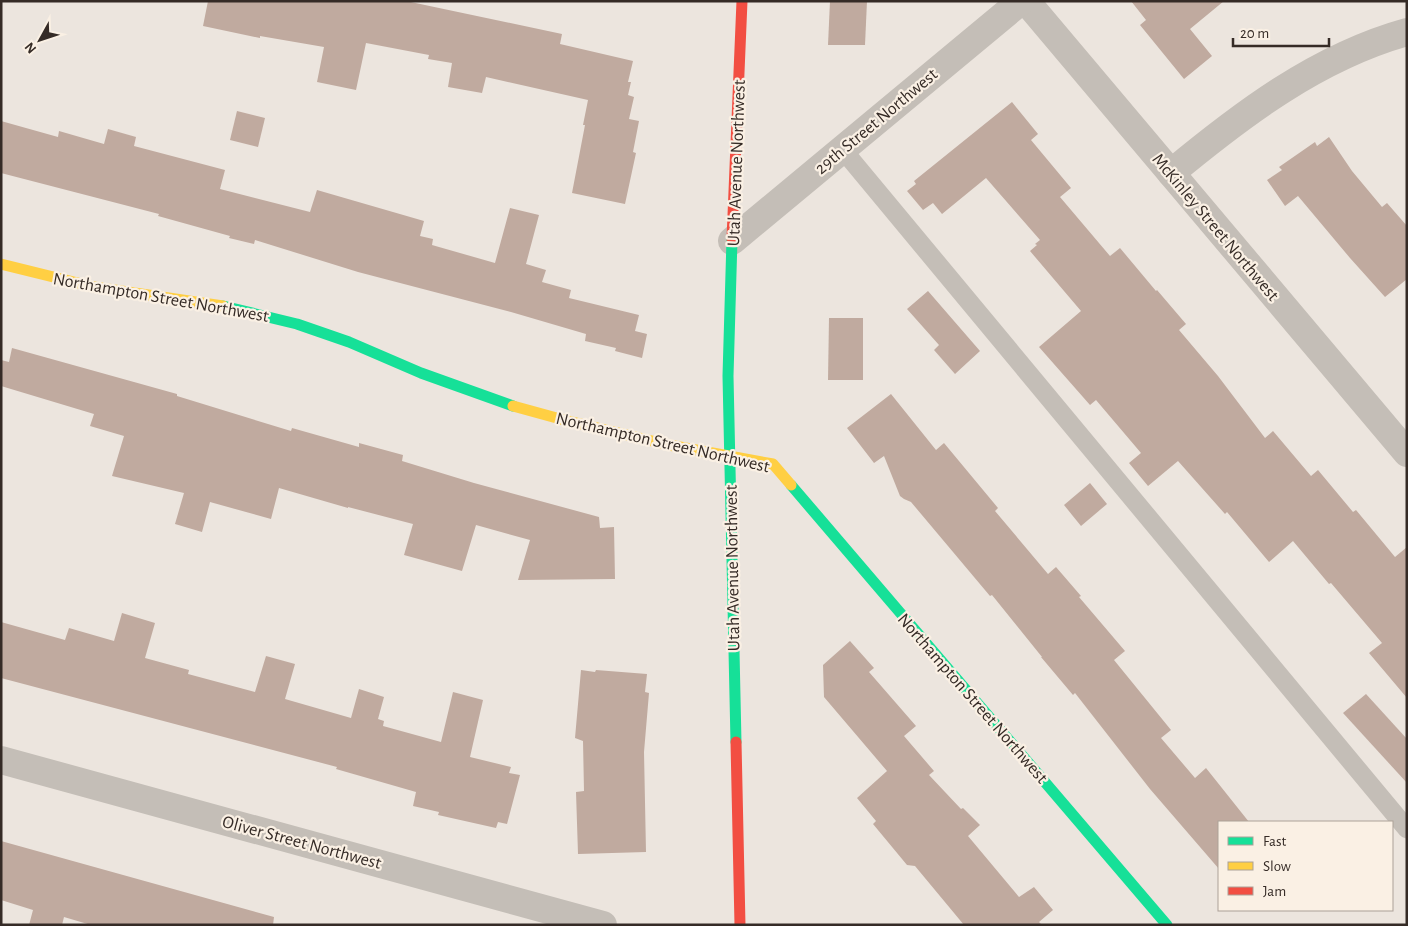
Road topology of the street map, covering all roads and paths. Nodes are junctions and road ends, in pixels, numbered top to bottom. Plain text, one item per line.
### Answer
1 (742, 1) edge
2 (1021, 1) edge
3 (1026, 1) edge
4 (1407, 32) edge
5 (842, 150) junction
6 (1170, 173) junction
7 (732, 241) junction
8 (1, 264) edge
9 (1407, 453) edge
10 (730, 456) junction
11 (1, 760) edge
12 (1407, 829) edge
13 (603, 925) edge
14 (740, 925) edge
15 (1167, 925) edge

1 - 7 street, Utah Avenue Northwest
2 - 5 street, 29th Street Northwest
3 - 6 street, McKinley Street Northwest
4 - 6 street
5 - 7 street, 29th Street Northwest
5 - 12 lane
6 - 9 street, McKinley Street Northwest
7 - 10 street, Utah Avenue Northwest
8 - 10 street, Northampton Street Northwest
10 - 14 street, Utah Avenue Northwest
10 - 15 street, Northampton Street Northwest
11 - 13 street, Oliver Street Northwest

